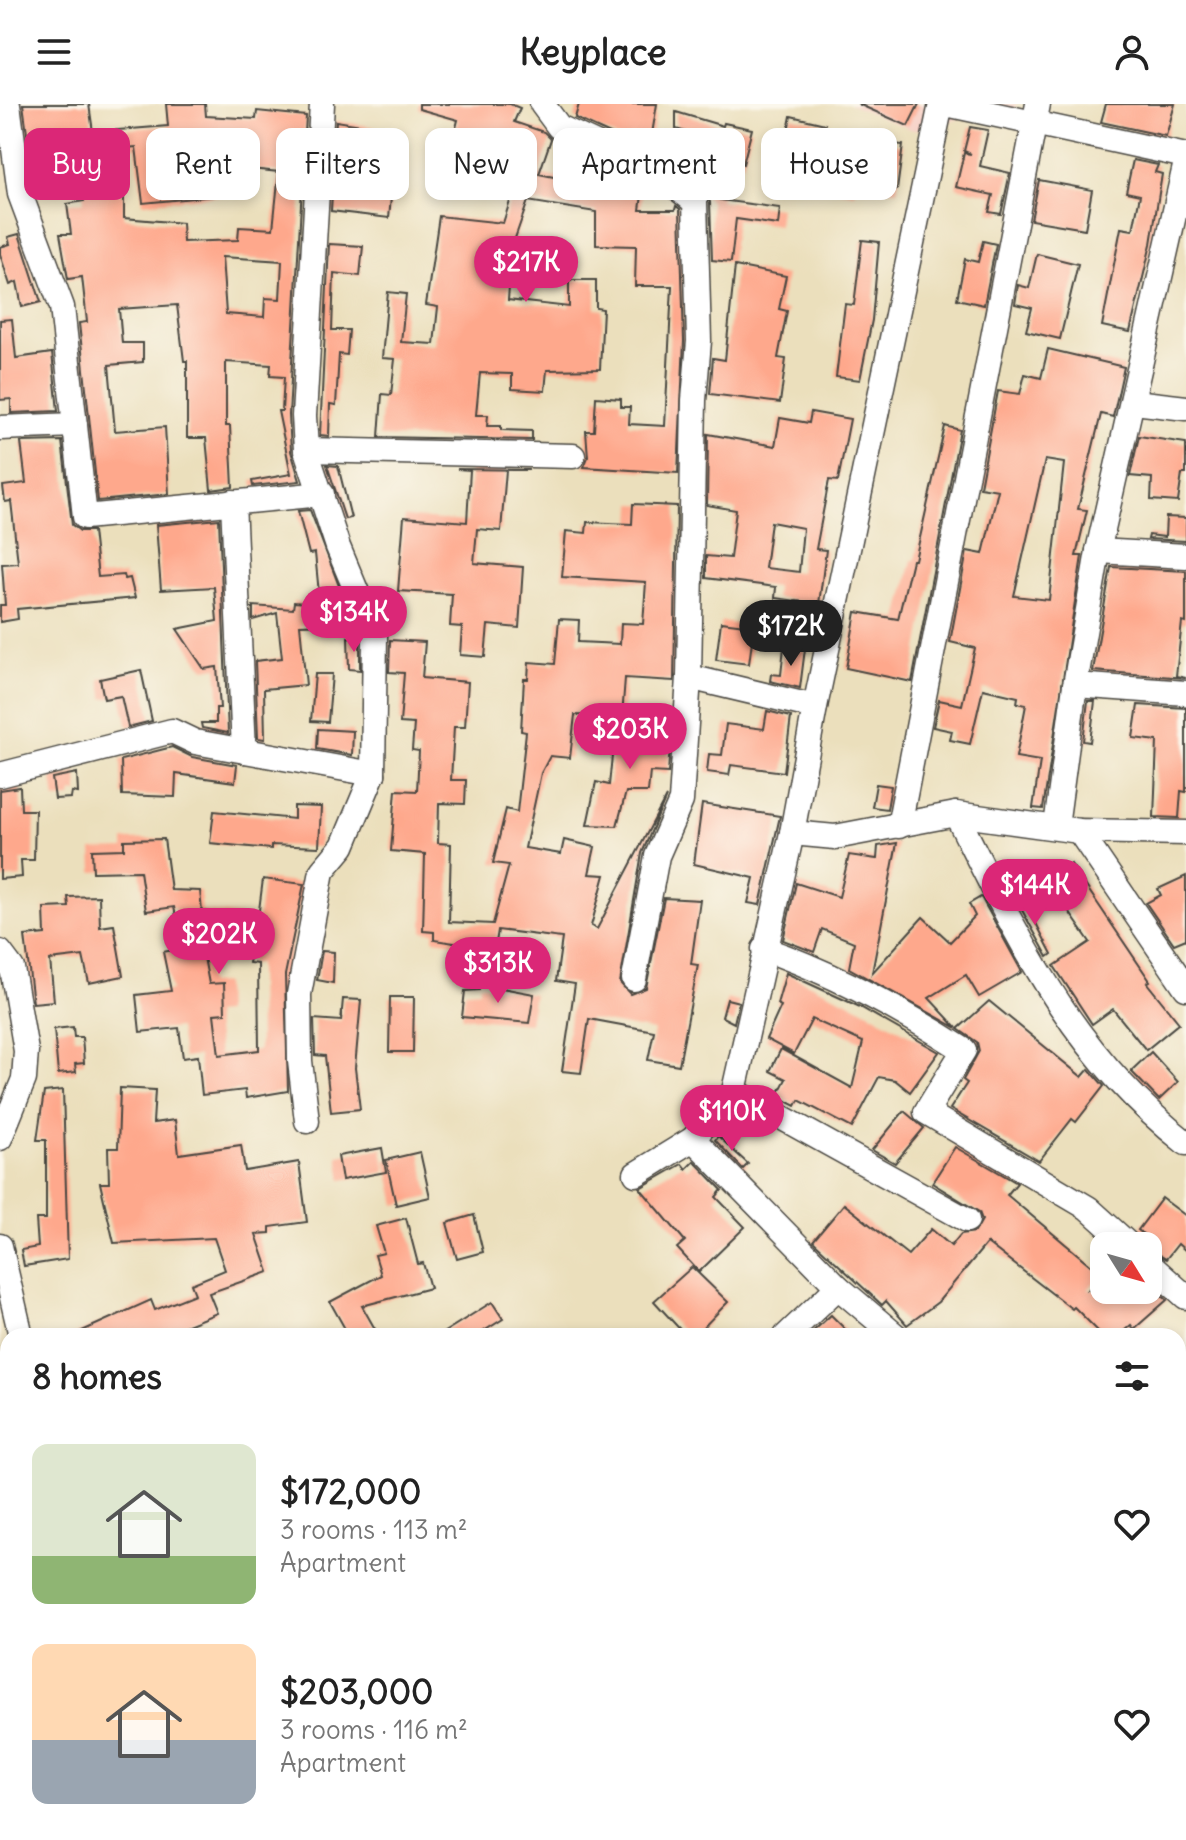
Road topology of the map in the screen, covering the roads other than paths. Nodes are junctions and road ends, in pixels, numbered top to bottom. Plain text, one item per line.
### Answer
1 (8, 104) edge
2 (322, 104) edge
3 (542, 104) edge
4 (943, 104) edge
5 (1036, 114) edge
6 (1186, 159) edge
7 (1134, 402) junction
8 (1186, 408) edge
9 (75, 425) junction
10 (0, 428) edge
11 (306, 450) junction
12 (573, 456) dead end
13 (322, 494) junction
14 (233, 502) junction
15 (1098, 551) junction
16 (1186, 556) edge
17 (689, 677) junction
18 (1075, 685) junction
19 (1186, 693) edge
20 (815, 707) junction
21 (244, 751) junction
22 (373, 774) junction
23 (0, 775) edge
24 (956, 814) junction
25 (899, 826) junction
26 (1067, 828) junction
27 (792, 833) junction
28 (1186, 833) edge
29 (764, 949) junction
30 (0, 952) edge
31 (634, 979) dead end
32 (1186, 988) edge
33 (734, 1091) junction
34 (307, 1121) dead end
35 (0, 1138) edge
36 (693, 1139) junction
37 (1186, 1143) edge
38 (636, 1174) dead end
39 (967, 1220) dead end
40 (1115, 1232) edge
41 (0, 1246) edge
42 (1162, 1276) edge
43 (838, 1287) junction
44 (1186, 1297) edge
45 (19, 1328) edge
46 (794, 1328) edge
47 (887, 1328) edge

1 - 9 street
2 - 11 street
3 - 17 street
4 - 5 street
4 - 20 street
5 - 6 street
5 - 25 street
6 - 7 street
7 - 8 street
7 - 15 street
9 - 10 street
9 - 14 street
11 - 12 street
11 - 13 street
13 - 14 street
13 - 22 street
14 - 21 street
15 - 16 street
15 - 18 street
17 - 20 street
17 - 31 street
18 - 19 street
18 - 26 street
20 - 27 street
21 - 22 street
21 - 23 street
22 - 34 street
24 - 25 street
24 - 26 street
24 - 37 street
25 - 27 street
26 - 28 street
26 - 32 street
27 - 29 street
29 - 33 street
29 - 40 street
30 - 35 street
33 - 36 street
33 - 39 street
36 - 38 street
36 - 43 street
41 - 45 street
42 - 44 street
43 - 46 street
43 - 47 street

